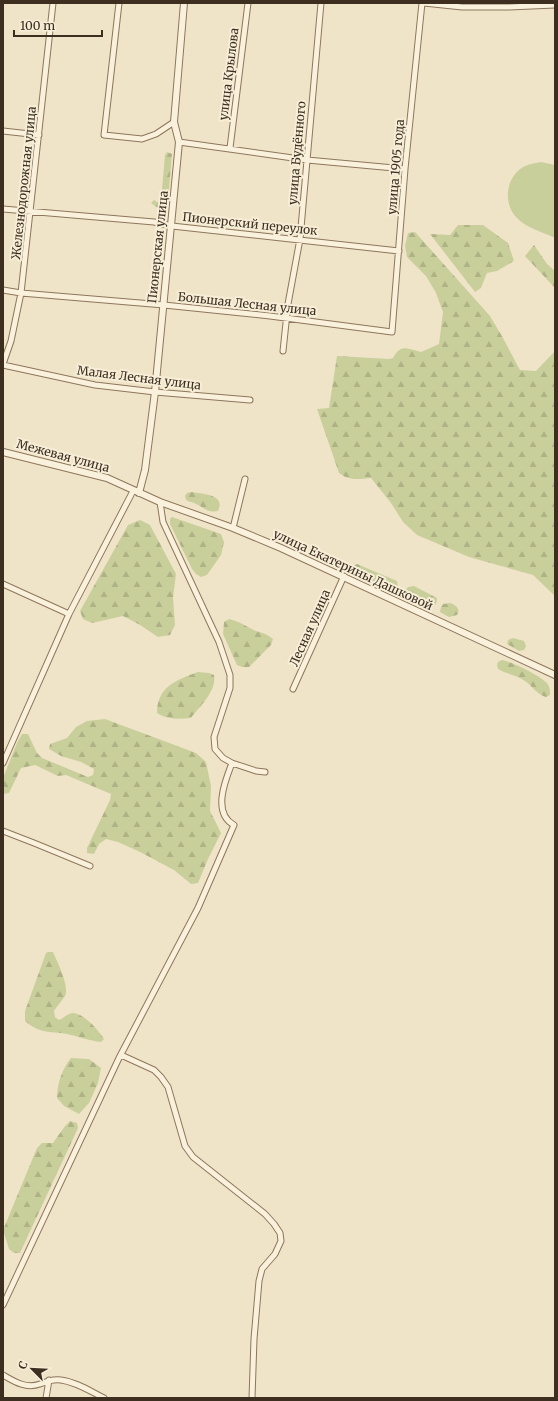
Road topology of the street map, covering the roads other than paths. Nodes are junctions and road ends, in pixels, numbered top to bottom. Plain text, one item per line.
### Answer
1 (53, 3) edge
2 (119, 3) edge
3 (184, 3) edge
4 (248, 3) edge
5 (321, 3) edge
6 (423, 3) edge
7 (429, 3) edge
8 (555, 5) edge
9 (174, 122) junction
10 (3, 131) edge
11 (39, 135) junction
12 (180, 142) junction
13 (230, 148) junction
14 (307, 160) junction
15 (406, 169) junction
16 (3, 209) edge
17 (31, 212) junction
18 (172, 226) junction
19 (300, 239) junction
20 (400, 251) junction
21 (3, 290) edge
22 (21, 293) junction
23 (164, 305) junction
24 (287, 318) junction
25 (392, 332) joint
26 (283, 352) dead end
27 (3, 364) edge
28 (154, 392) junction
29 (250, 400) dead end
30 (3, 452) edge
31 (245, 479) dead end
32 (136, 492) junction
33 (160, 502) junction
34 (233, 528) junction
35 (344, 576) junction
36 (3, 584) edge
37 (69, 614) junction
38 (555, 675) edge
39 (293, 689) dead end
40 (3, 762) edge
41 (232, 762) junction
42 (265, 772) dead end
43 (3, 832) edge
44 (90, 866) dead end
45 (120, 1055) junction
46 (3, 1305) edge
47 (3, 1375) edge
48 (49, 1380) junction
49 (46, 1398) edge
50 (104, 1398) edge
51 (252, 1398) edge

1 - 11 street, Железнодорожная улица
2 - 9 street
3 - 9 street, Пионерская улица
4 - 13 street, улица Крылова
5 - 14 street, улица Будённого
6 - 7 street
6 - 15 street, улица 1905 года
7 - 8 street
9 - 12 street, Пионерская улица
10 - 11 street
11 - 17 street, Железнодорожная улица
12 - 13 street
12 - 18 street, Пионерская улица
13 - 14 street
14 - 15 street
14 - 19 street, улица Будённого
15 - 20 street, улица 1905 года
16 - 17 street, Пионерский переулок
17 - 18 street, Пионерский переулок
17 - 22 street, Железнодорожная улица
18 - 19 street, Пионерский переулок
18 - 23 street, Пионерская улица
19 - 20 street, Пионерский переулок
19 - 24 street, улица Будённого
20 - 25 street, улица 1905 года
21 - 22 street, Большая Лесная улица
22 - 23 street, Большая Лесная улица
22 - 27 street, Железнодорожная улица
23 - 24 street, Большая Лесная улица
23 - 28 street, Пионерская улица
24 - 25 street, Большая Лесная улица
24 - 26 street, улица Будённого
27 - 28 street, Малая Лесная улица
28 - 29 street, Малая Лесная улица
28 - 32 street, Пионерская улица
30 - 32 street, Межевая улица
31 - 34 street
32 - 33 street, улица Екатерины Дашковой
32 - 37 street
33 - 34 street, улица Екатерины Дашковой
33 - 41 street
34 - 35 street, улица Екатерины Дашковой
35 - 38 street, улица Екатерины Дашковой
35 - 39 street, Лесная улица
36 - 37 street
37 - 40 street
41 - 42 street
41 - 45 street
43 - 44 street
45 - 46 street
45 - 51 street
47 - 48 street
48 - 49 street
48 - 50 street

